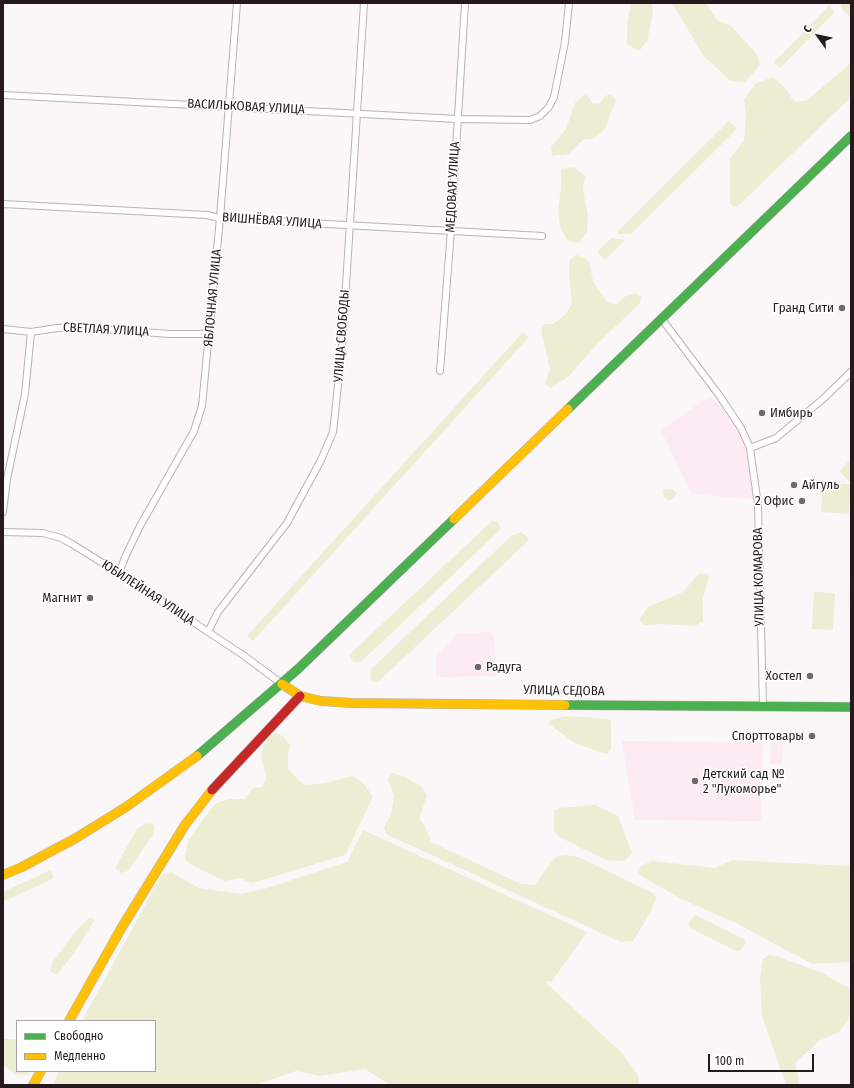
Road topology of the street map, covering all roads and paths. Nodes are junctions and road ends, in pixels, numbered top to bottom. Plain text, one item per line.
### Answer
1 (237, 3) edge
2 (364, 3) edge
3 (465, 3) edge
4 (569, 3) edge
5 (3, 95) edge
6 (229, 106) junction
7 (356, 114) junction
8 (457, 119) junction
9 (851, 136) edge
10 (3, 204) edge
11 (220, 218) junction
12 (349, 225) junction
13 (451, 230) junction
14 (542, 236) dead end
15 (661, 318) junction
16 (3, 329) edge
17 (31, 332) junction
18 (210, 334) junction
19 (440, 371) dead end
20 (851, 372) edge
21 (750, 448) junction
22 (5, 477) edge
23 (3, 512) edge
24 (3, 532) edge
25 (119, 573) junction
26 (208, 632) junction
27 (282, 684) junction
28 (300, 696) junction
29 (763, 706) junction
30 (851, 707) edge
31 (3, 875) edge
32 (70, 1020) edge
33 (40, 1072) edge
34 (33, 1085) edge

1 - 6 street, ЯБЛОЧНАЯ УЛИЦА
2 - 7 street, УЛИЦА СВОБОДЫ
3 - 8 street, МЕДОВАЯ УЛИЦА
4 - 8 street, ВАСИЛЬКОВАЯ УЛИЦА
5 - 6 street, ВАСИЛЬКОВАЯ УЛИЦА
6 - 7 street, ВАСИЛЬКОВАЯ УЛИЦА
6 - 11 street, ЯБЛОЧНАЯ УЛИЦА
7 - 8 street, ВАСИЛЬКОВАЯ УЛИЦА
7 - 12 street, УЛИЦА СВОБОДЫ
8 - 13 street, МЕДОВАЯ УЛИЦА
9 - 15 main road
10 - 11 street, ВИШНЁВАЯ УЛИЦА
11 - 12 street, ВИШНЁВАЯ УЛИЦА
11 - 18 street, ЯБЛОЧНАЯ УЛИЦА
12 - 13 street, ВИШНЁВАЯ УЛИЦА
12 - 26 street, УЛИЦА СВОБОДЫ
13 - 14 street, ВИШНЁВАЯ УЛИЦА
13 - 19 street, МЕДОВАЯ УЛИЦА
15 - 21 street, УЛИЦА КОМАРОВА
15 - 27 main road
16 - 17 street, СВЕТЛАЯ УЛИЦА
17 - 18 street, СВЕТЛАЯ УЛИЦА
17 - 22 street
18 - 25 street, ЯБЛОЧНАЯ УЛИЦА
20 - 21 street
21 - 29 street, УЛИЦА КОМАРОВА
22 - 23 street
24 - 25 street, ЮБИЛЕЙНАЯ УЛИЦА
25 - 26 street, ЮБИЛЕЙНАЯ УЛИЦА
26 - 27 street, ЮБИЛЕЙНАЯ УЛИЦА
27 - 28 main road, УЛИЦА СЕДОВА
27 - 31 main road
28 - 29 main road, УЛИЦА СЕДОВА
28 - 32 main road
29 - 30 main road, УЛИЦА СЕДОВА
33 - 34 main road

